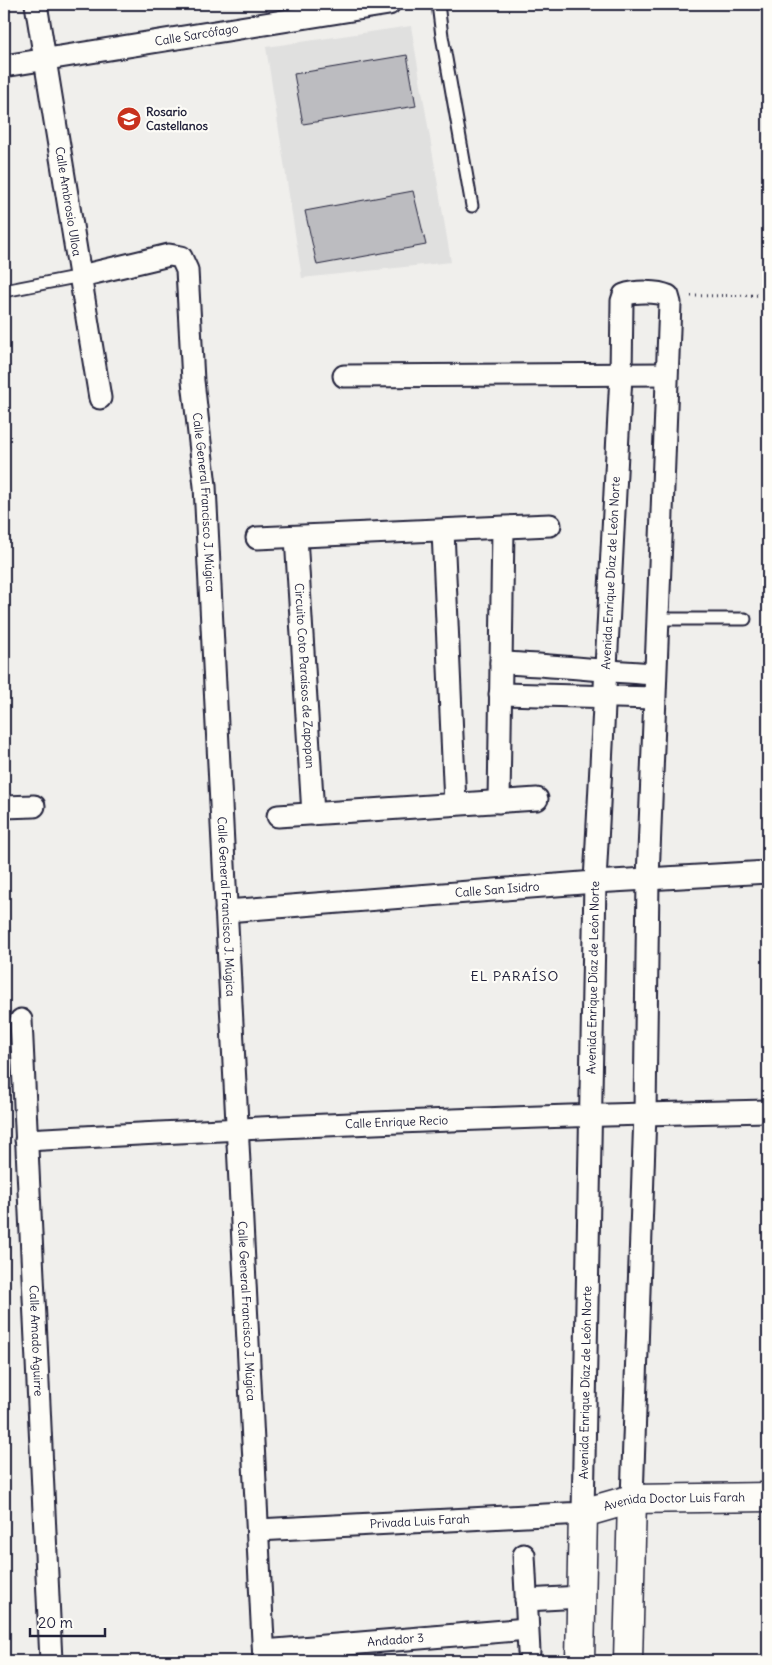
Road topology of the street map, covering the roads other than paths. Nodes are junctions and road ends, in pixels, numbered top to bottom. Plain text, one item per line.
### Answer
1 (36, 4) edge
2 (389, 4) edge
3 (438, 4) edge
4 (295, 11) edge
5 (45, 59) junction
6 (4, 66) edge
7 (472, 206) dead end
8 (81, 276) junction
9 (4, 291) edge
10 (666, 374) junction
11 (621, 375) junction
12 (344, 376) dead end
13 (100, 398) dead end
14 (550, 526) dead end
15 (503, 528) junction
16 (443, 531) junction
17 (296, 537) junction
18 (257, 538) dead end
19 (657, 619) junction
20 (745, 619) dead end
21 (501, 663) junction
22 (605, 671) junction
23 (656, 674) junction
24 (500, 694) junction
25 (605, 697) junction
26 (654, 698) junction
27 (537, 799) dead end
28 (499, 802) junction
29 (455, 804) junction
30 (34, 806) dead end
31 (4, 807) edge
32 (313, 814) junction
33 (278, 816) dead end
34 (768, 872) edge
35 (648, 879) junction
36 (594, 882) junction
37 (226, 911) junction
38 (21, 1020) dead end
39 (768, 1111) edge
40 (645, 1113) junction
41 (589, 1115) junction
42 (237, 1128) junction
43 (26, 1140) junction
44 (768, 1497) edge
45 (632, 1499) junction
46 (583, 1513) junction
47 (258, 1530) junction
48 (524, 1555) dead end
49 (581, 1598) junction
50 (526, 1600) junction
51 (528, 1629) junction
52 (529, 1652) dead end
53 (264, 1656) edge
54 (51, 1661) edge
55 (580, 1661) edge
56 (628, 1661) edge

1 - 5 street, Calle Ambrosio Ulloa
2 - 4 street, Calle Sarcófago
3 - 7 lane
4 - 5 street, Calle Sarcófago
5 - 6 street, Calle Sarcófago
5 - 8 street, Calle Ambrosio Ulloa
8 - 9 lane
8 - 13 street, Calle Ambrosio Ulloa
8 - 37 street, Calle General Francisco J. Múgica
10 - 11 street
10 - 11 street, Avenida Enrique Díaz de León Norte
10 - 19 street
11 - 12 street
11 - 22 street, Avenida Enrique Díaz de León Norte
14 - 15 street
15 - 16 street
15 - 21 street
16 - 17 street
16 - 29 street
17 - 18 street
17 - 32 street, Circuito Coto Paraísos de Zapopan
19 - 20 lane
19 - 23 street
21 - 22 street
21 - 24 street
22 - 23 street
22 - 25 street, Avenida Enrique Díaz de León Norte
23 - 26 street
24 - 25 street
24 - 28 street
25 - 26 street
25 - 36 street, Avenida Enrique Díaz de León Norte
26 - 35 street
27 - 28 street
28 - 29 street
29 - 32 street
30 - 31 street
32 - 33 street
34 - 35 street, Calle San Isidro
35 - 36 street, Calle San Isidro
35 - 40 street
36 - 37 street, Calle San Isidro
36 - 41 street, Avenida Enrique Díaz de León Norte
37 - 42 street, Calle General Francisco J. Múgica
38 - 43 street, Calle Amado Aguirre
39 - 40 street, Calle Enrique Recio
40 - 41 street, Calle Enrique Recio
40 - 45 street
41 - 42 street, Calle Enrique Recio
41 - 46 street, Avenida Enrique Díaz de León Norte
42 - 43 street, Calle Enrique Recio
42 - 47 street, Calle General Francisco J. Múgica
43 - 54 street, Calle Amado Aguirre
44 - 45 street, Avenida Doctor Luis Farah
45 - 46 street, Avenida Doctor Luis Farah
45 - 56 street
46 - 47 street, Privada Luis Farah
46 - 49 street, Avenida Enrique Díaz de León Norte
47 - 53 street, Calle General Francisco J. Múgica
48 - 50 street
49 - 50 street
49 - 55 street, Avenida Enrique Díaz de León Norte
50 - 51 street
51 - 52 street
51 - 53 street, Andador 3

